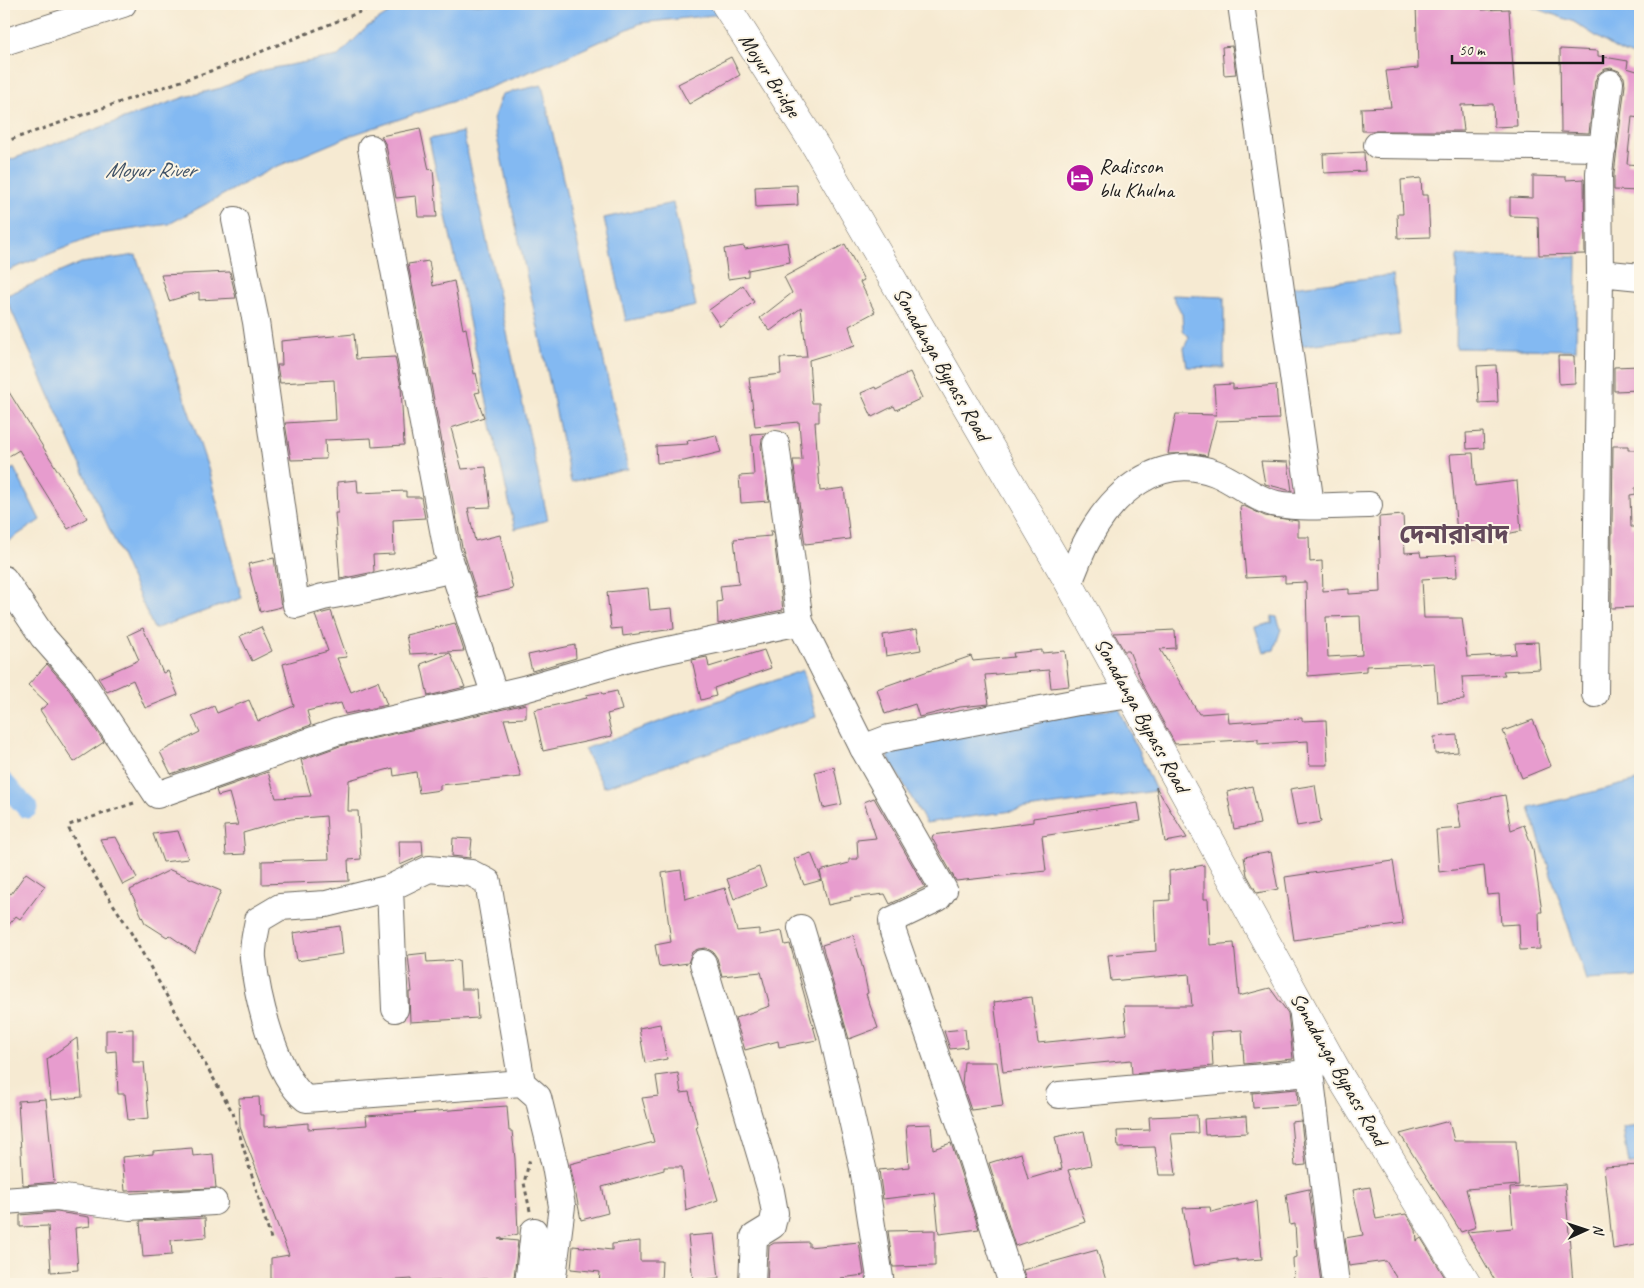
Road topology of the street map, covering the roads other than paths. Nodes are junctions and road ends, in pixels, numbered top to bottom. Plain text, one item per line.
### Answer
1 (123, 4) edge
2 (724, 4) edge
3 (1242, 4) edge
4 (4, 42) edge
5 (1610, 83) dead end
6 (1376, 145) dead end
7 (816, 147) joint
8 (371, 148) dead end
9 (1602, 148) junction
10 (235, 220) dead end
11 (1600, 273) junction
12 (1640, 277) edge
13 (776, 444) dead end
14 (1311, 505) junction
15 (1369, 505) dead end
16 (453, 569) junction
17 (4, 580) edge
18 (1069, 583) junction
19 (800, 622) junction
20 (1595, 694) dead end
21 (496, 696) junction
22 (1131, 696) junction
23 (864, 748) junction
24 (390, 888) junction
25 (801, 928) dead end
26 (704, 963) dead end
27 (1302, 1005) junction
28 (395, 1009) dead end
29 (1309, 1073) junction
30 (522, 1083) junction
31 (1059, 1095) dead end
32 (4, 1201) edge
33 (214, 1202) dead end
34 (534, 1231) road end
35 (528, 1284) edge
36 (552, 1284) edge
37 (752, 1284) edge
38 (881, 1284) edge
39 (1012, 1284) edge
40 (1336, 1284) edge
41 (1467, 1284) edge

1 - 4 street
2 - 7 main road, Moyur Bridge
3 - 14 street
5 - 9 street
6 - 9 street
7 - 18 main road, Sonadanga Bypass Road
8 - 16 street
9 - 11 street
10 - 16 street
11 - 12 street
11 - 20 street
13 - 19 street
14 - 15 street
14 - 18 street
16 - 21 street
17 - 21 street
18 - 22 main road, Sonadanga Bypass Road
19 - 21 street
19 - 23 street
22 - 23 street
22 - 27 main road, Sonadanga Bypass Road
23 - 39 street
24 - 28 street
24 - 30 street
24 - 30 street
25 - 38 street
26 - 37 street
27 - 29 street
27 - 41 main road, Sonadanga Bypass Road
29 - 31 street
29 - 40 street
30 - 36 street
32 - 33 street
34 - 35 street

